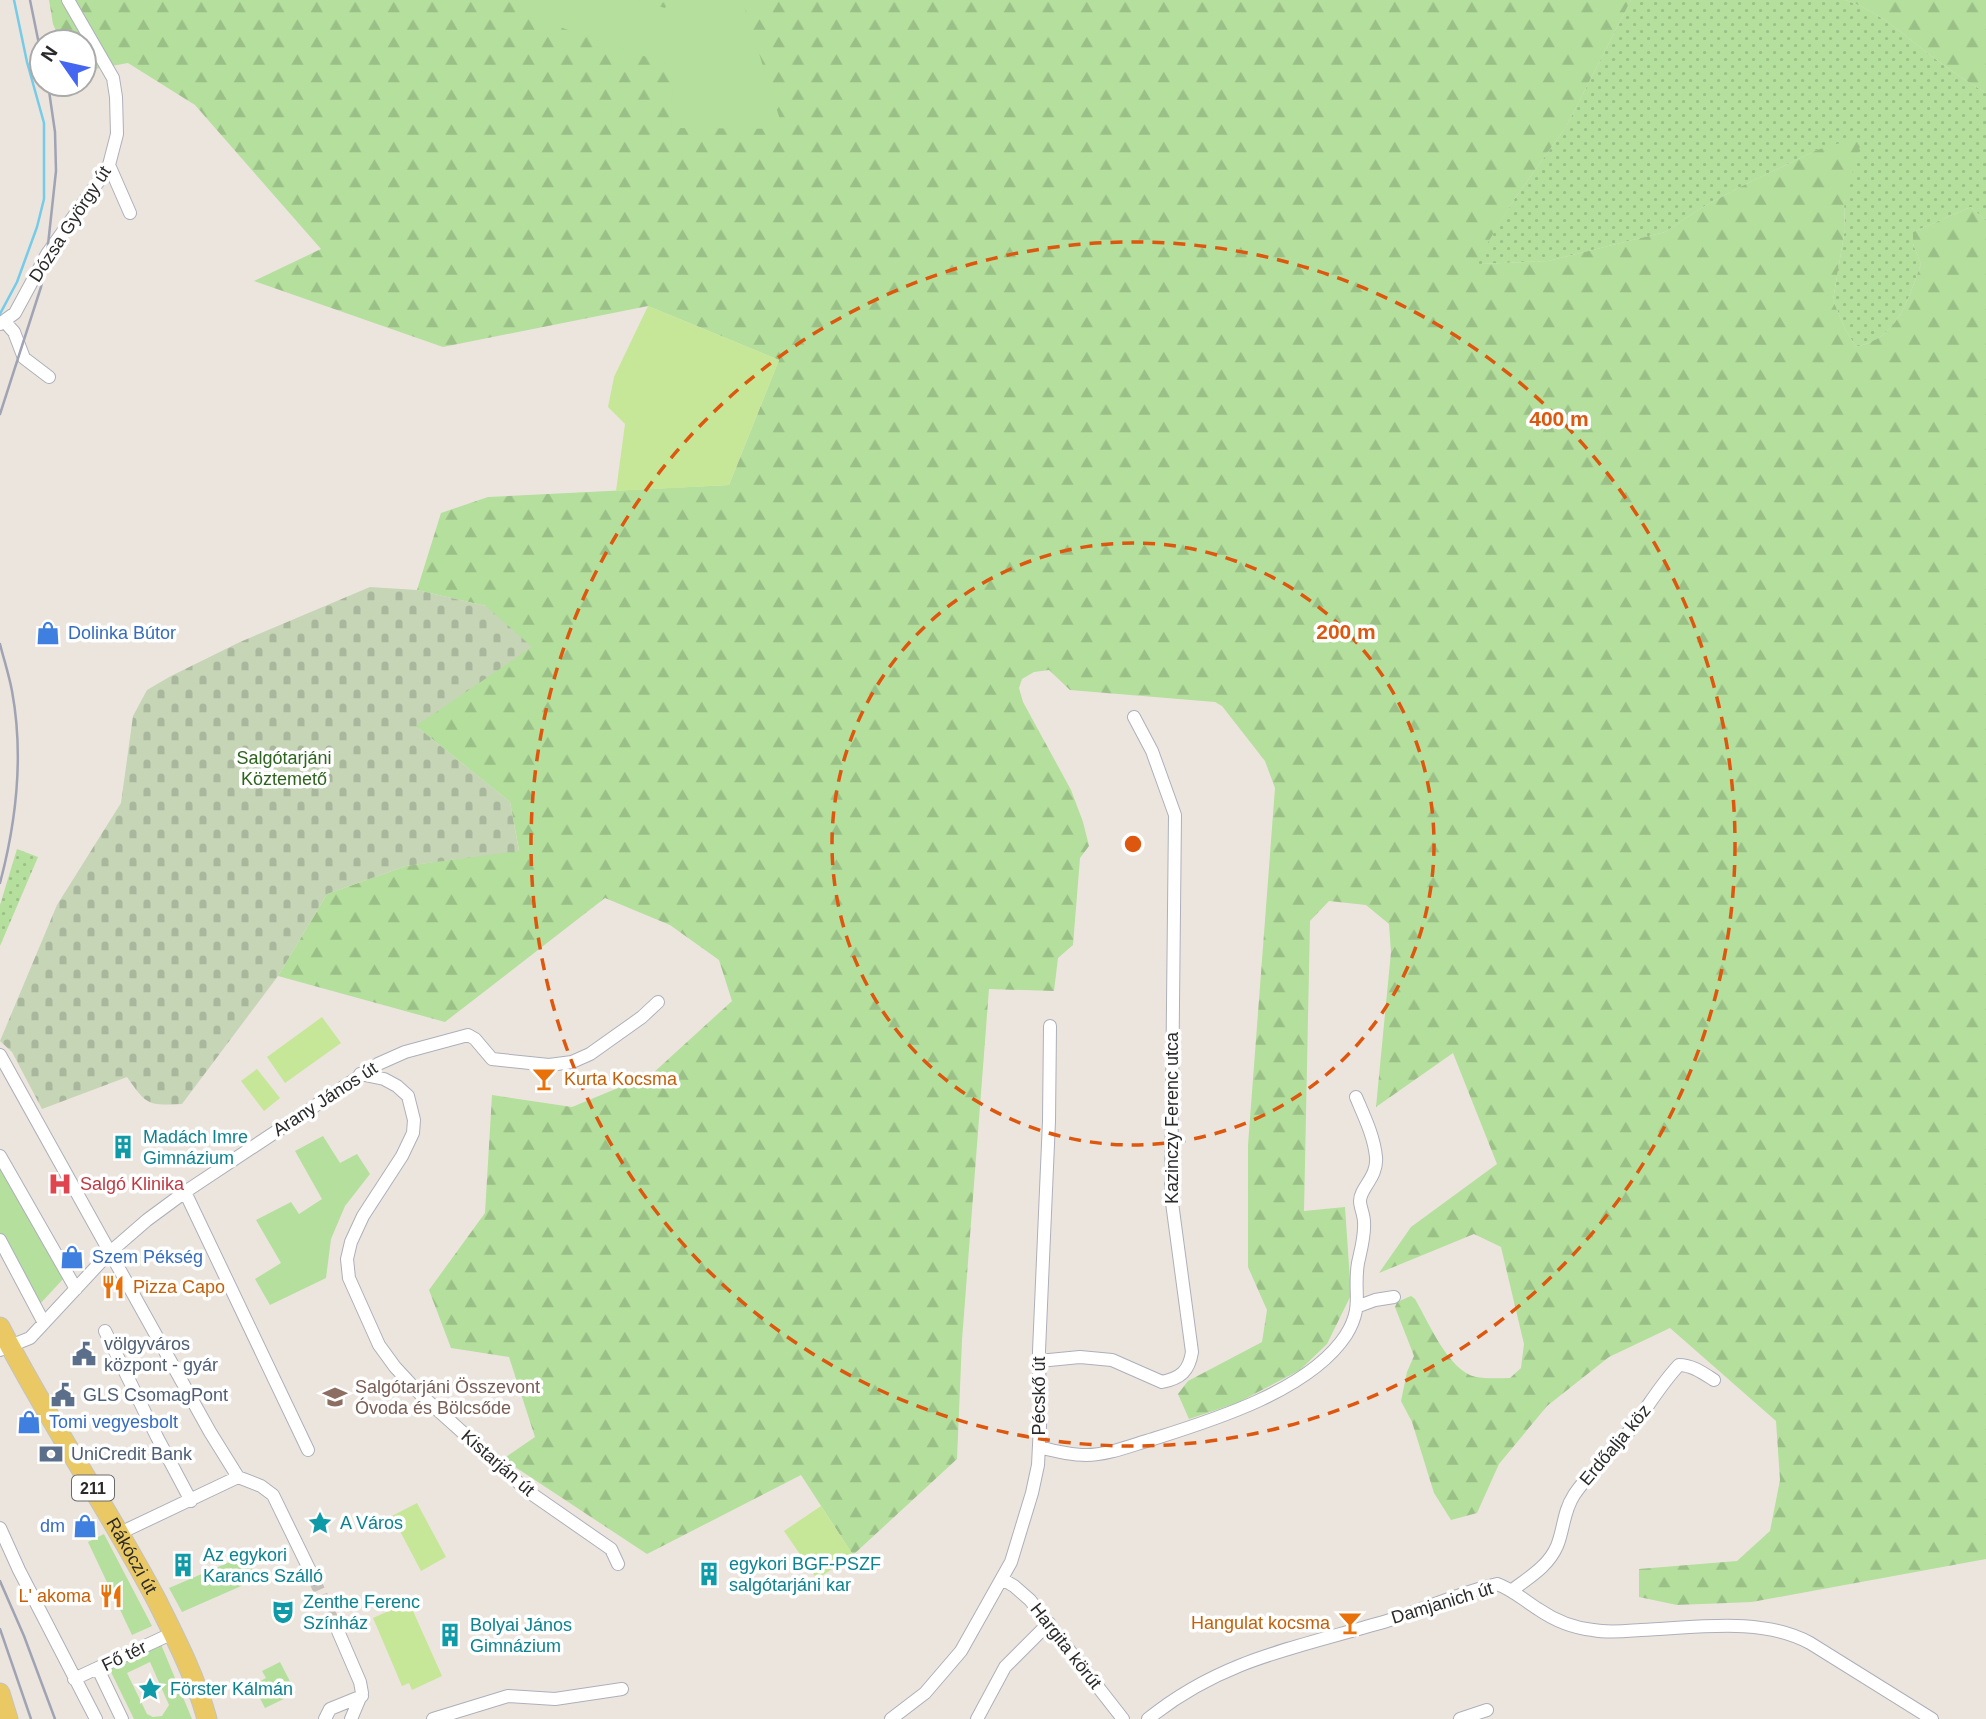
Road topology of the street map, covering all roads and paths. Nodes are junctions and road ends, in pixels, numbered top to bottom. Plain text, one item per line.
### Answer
1 (68, 0) edge
2 (109, 165) junction
3 (130, 213) dead end
4 (3, 323) edge
5 (49, 377) dead end
6 (1134, 717) dead end
7 (658, 1002) dead end
8 (1050, 1027) dead end
9 (0, 1055) edge
10 (391, 1058) junction
11 (360, 1074) junction
12 (397, 1086) junction
13 (1356, 1097) dead end
14 (0, 1156) edge
15 (185, 1192) junction
16 (0, 1240) edge
17 (110, 1253) junction
18 (76, 1289) junction
19 (1394, 1297) dead end
20 (1359, 1306) junction
21 (44, 1323) junction
22 (105, 1331) dead end
23 (2, 1336) edge
24 (1039, 1360) junction
25 (1714, 1380) dead end
26 (1039, 1447) junction
27 (308, 1450) dead end
28 (238, 1477) junction
29 (191, 1500) junction
30 (0, 1528) edge
31 (120, 1532) junction
32 (618, 1564) dead end
33 (314, 1579) tunnel mouth
34 (1002, 1580) junction
35 (1511, 1591) junction
36 (1049, 1623) junction
37 (338, 1632) tunnel mouth
38 (173, 1633) junction
39 (98, 1669) junction
40 (75, 1679) junction
41 (622, 1689) dead end
42 (0, 1693) edge
43 (362, 1696) junction
44 (1487, 1710) dead end
45 (8, 1719) edge
46 (96, 1719) edge
47 (122, 1719) edge
48 (207, 1719) edge
49 (325, 1719) edge
50 (351, 1719) edge
51 (433, 1719) edge
52 (891, 1719) edge
53 (977, 1719) edge
54 (1123, 1719) edge
55 (1148, 1719) edge
56 (1460, 1719) edge
57 (1932, 1719) edge

1 - 2 street, Dózsa György út
2 - 3 street
2 - 4 street, Dózsa György út
4 - 5 street
6 - 24 street, Kazinczy Ferenc utca
7 - 10 street, Arany János út
8 - 24 street, Pécskő út
9 - 17 street
10 - 11 street, Arany János út
10 - 12 street, Kistarján út
11 - 12 street
11 - 15 street, Arany János út
12 - 32 street, Kistarján út
13 - 20 street
14 - 18 street
15 - 17 street, Arany János út
15 - 27 street
16 - 21 street
17 - 18 street, Arany János út
17 - 28 street
18 - 21 street, Arany János út
19 - 20 street
20 - 26 street
21 - 23 street, Arany János út
22 - 29 street
23 - 31 main road, Rákóczi út / 211
24 - 26 street, Pécskő út
25 - 35 street, Erdőalja köz
26 - 34 street, Pécskő út
28 - 29 street
28 - 33 street
29 - 31 street
30 - 40 street
31 - 38 main road, Rákóczi út / 211
34 - 36 street, Hargita körút
34 - 52 street, Pécskő út
35 - 55 street, Damjanich út
35 - 57 street, Damjanich út
36 - 53 street
36 - 54 street, Hargita körút
37 - 43 street
38 - 39 street, Fő tér
38 - 48 main road, Rákóczi út / 211
39 - 40 street, Fő tér
39 - 47 street
40 - 46 street
41 - 51 street
42 - 45 main road
43 - 49 street
43 - 50 street
44 - 56 street

